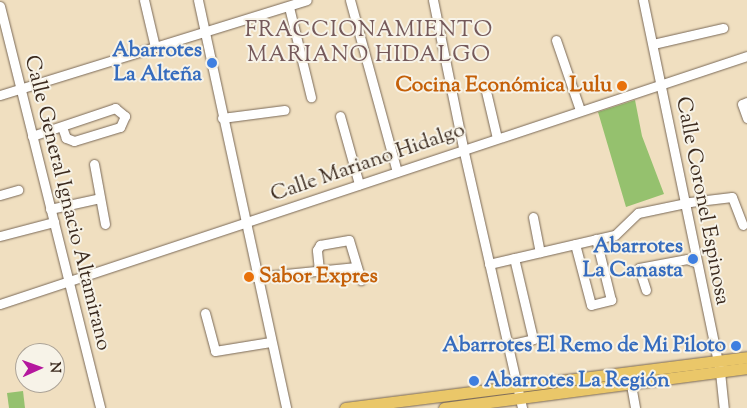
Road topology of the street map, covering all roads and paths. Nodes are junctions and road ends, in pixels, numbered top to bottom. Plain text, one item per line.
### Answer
1 (144, 0) edge
2 (198, 0) edge
3 (307, 0) edge
4 (350, 0) edge
5 (433, 0) edge
6 (643, 0) edge
7 (0, 6) edge
8 (289, 7) junction
9 (723, 28) dead end
10 (205, 30) junction
11 (556, 40) dead end
12 (653, 44) junction
13 (156, 46) junction
14 (747, 56) edge
15 (662, 82) junction
16 (485, 87) dead end
17 (19, 89) junction
18 (0, 95) edge
19 (311, 97) dead end
20 (747, 102) edge
21 (284, 110) dead end
22 (580, 110) junction
23 (340, 116) dead end
24 (222, 118) junction
25 (747, 118) edge
26 (62, 127) junction
27 (32, 136) junction
28 (497, 138) junction
29 (462, 148) junction
30 (94, 164) dead end
31 (397, 172) junction
32 (359, 184) junction
33 (18, 190) dead end
34 (0, 195) edge
35 (100, 198) junction
36 (684, 204) junction
37 (50, 209) junction
38 (532, 218) dead end
39 (54, 222) junction
40 (244, 223) junction
41 (105, 224) dead end
42 (743, 225) dead end
43 (0, 236) edge
44 (596, 239) junction
45 (575, 244) junction
46 (540, 252) junction
47 (514, 258) junction
48 (695, 262) junction
49 (489, 264) junction
50 (357, 267) junction
51 (319, 270) junction
52 (256, 277) junction
53 (68, 280) junction
54 (361, 280) dead end
55 (646, 290) dead end
56 (0, 304) edge
57 (205, 313) dead end
58 (270, 342) junction
59 (508, 345) junction
60 (747, 357) edge
61 (718, 367) junction
62 (747, 368) edge
63 (628, 371) junction
64 (630, 384) junction
65 (517, 386) junction
66 (521, 403) edge
67 (100, 408) edge
68 (286, 408) edge
69 (345, 408) edge
70 (444, 408) edge
71 (636, 408) edge
72 (724, 408) edge

1 - 13 street
2 - 10 street
3 - 8 street
4 - 31 street
5 - 29 street
6 - 12 street, Calle Coronel Espinosa
7 - 17 street, Calle General Ignacio Altamirano
8 - 10 street
8 - 19 street
9 - 12 street
10 - 13 street
10 - 24 street
11 - 22 street
12 - 15 street, Calle Coronel Espinosa
13 - 17 street
14 - 15 street, Calle Mariano Hidalgo
15 - 22 street, Calle Mariano Hidalgo
15 - 36 street, Calle Coronel Espinosa
16 - 28 street
17 - 18 street
17 - 27 street, Calle General Ignacio Altamirano
20 - 25 street
21 - 24 street
22 - 28 street, Calle Mariano Hidalgo
23 - 32 street
24 - 40 street
26 - 26 street
26 - 27 street
27 - 37 street, Calle General Ignacio Altamirano
28 - 29 street, Calle Mariano Hidalgo
29 - 31 street, Calle Mariano Hidalgo
29 - 49 street
30 - 35 street
31 - 32 street, Calle Mariano Hidalgo
32 - 40 street, Calle Mariano Hidalgo
33 - 34 street
35 - 37 street
35 - 41 street
36 - 42 street
36 - 44 street
36 - 48 street, Calle Coronel Espinosa
37 - 39 street, Calle General Ignacio Altamirano
38 - 46 street
39 - 43 street
39 - 53 street, Calle General Ignacio Altamirano
40 - 52 street
40 - 53 street, Calle Mariano Hidalgo
44 - 45 street
44 - 45 street
45 - 46 street
46 - 47 street
47 - 49 street
47 - 59 street
48 - 55 street
48 - 61 street, Calle Coronel Espinosa
49 - 59 street
50 - 51 street
50 - 51 street
50 - 54 street
51 - 52 street
52 - 58 street
53 - 56 street, Calle Mariano Hidalgo
53 - 67 street, Calle General Ignacio Altamirano
57 - 58 street
58 - 68 street
59 - 65 street
60 - 61 main road
61 - 62 main road
61 - 63 main road
61 - 64 main road
61 - 72 street, Calle Coronel Espinosa
63 - 64 street
63 - 65 main road
64 - 66 main road
64 - 71 street
65 - 66 street
65 - 69 main road
66 - 70 main road

